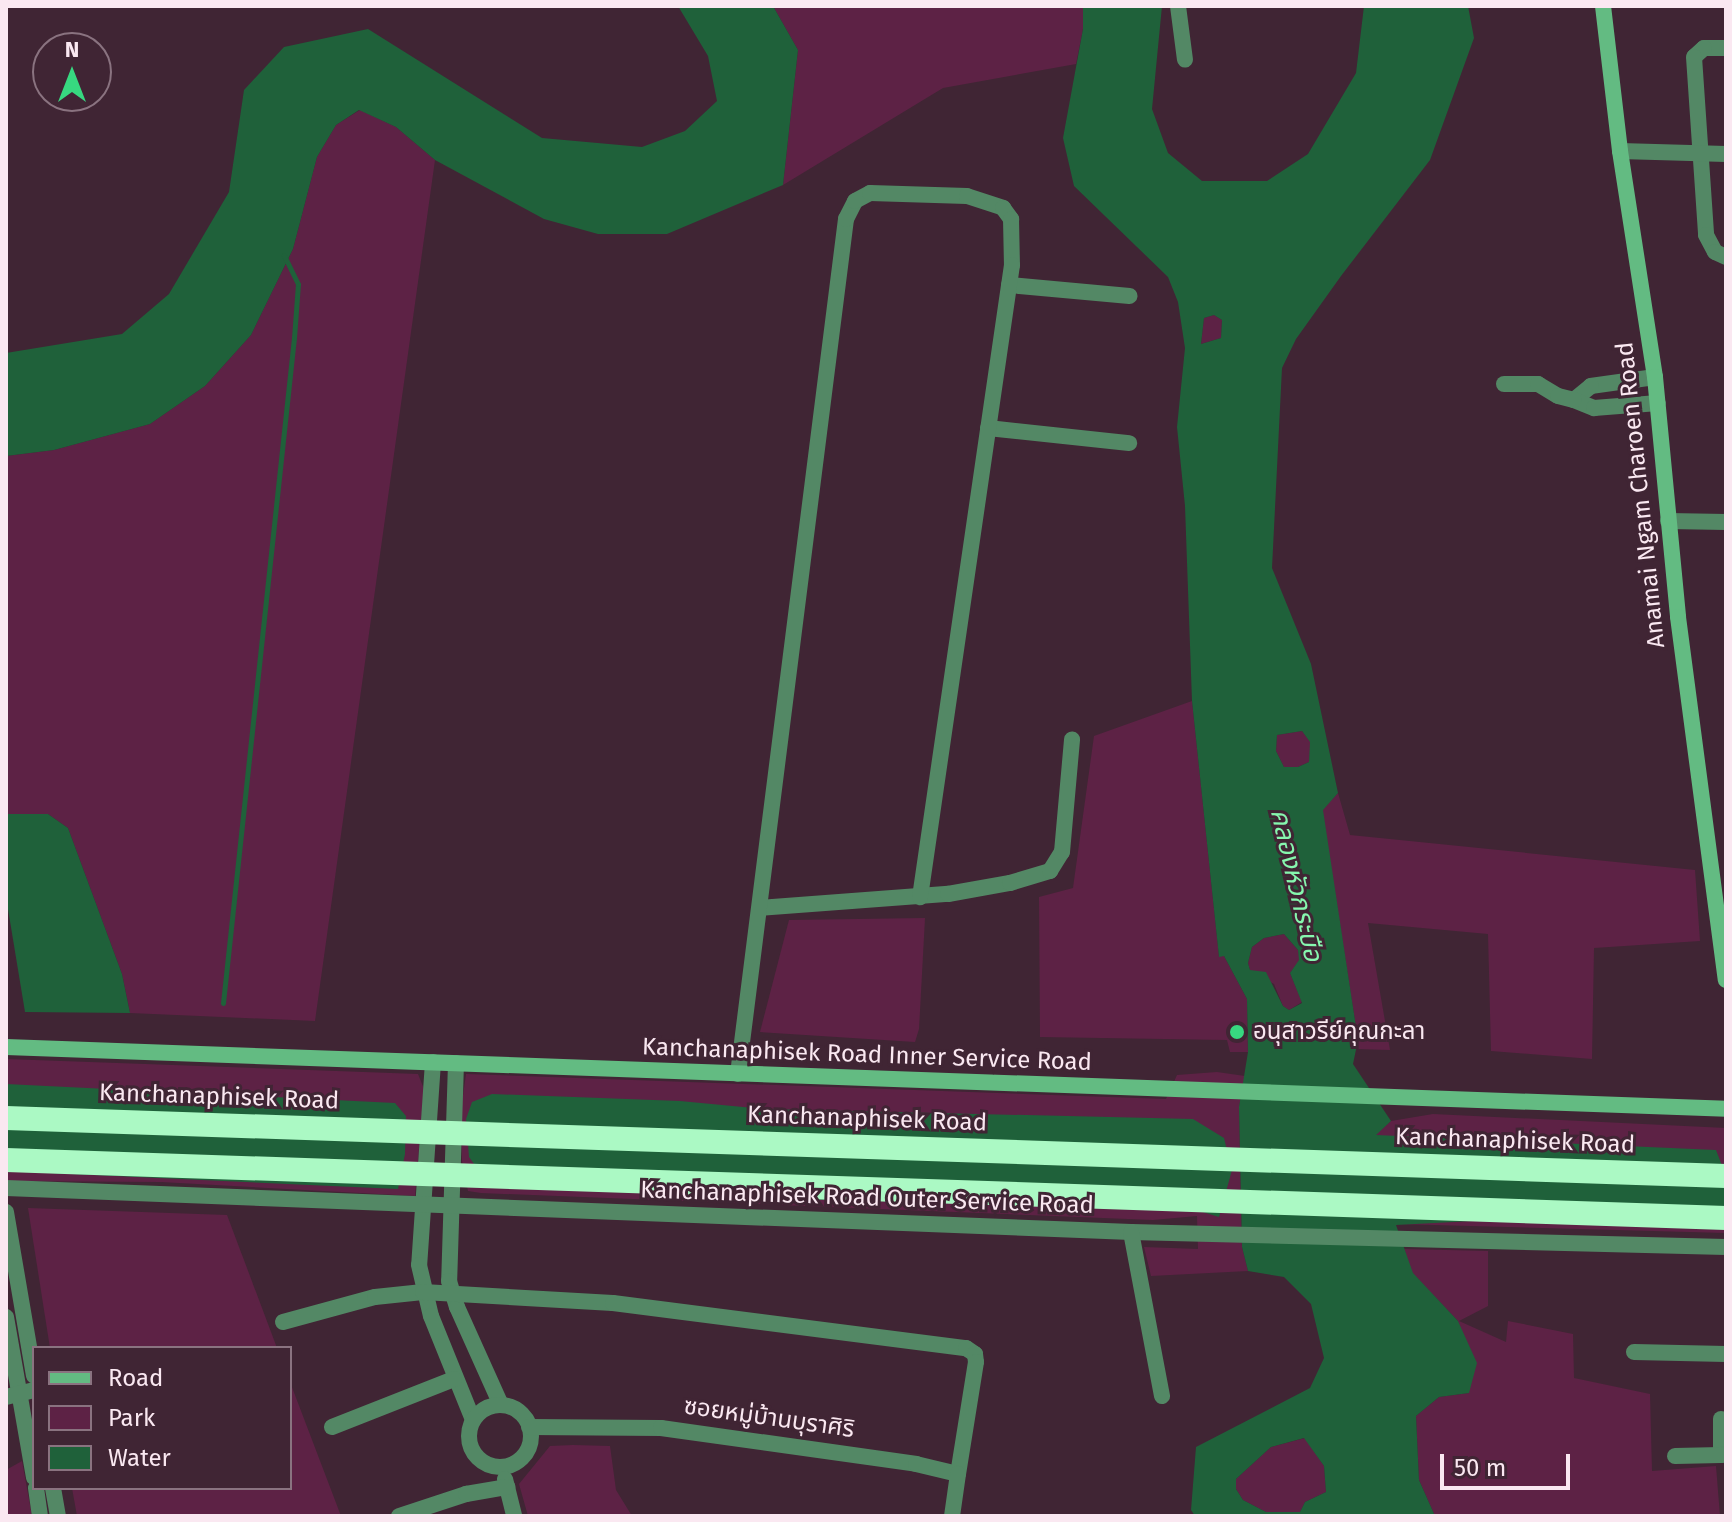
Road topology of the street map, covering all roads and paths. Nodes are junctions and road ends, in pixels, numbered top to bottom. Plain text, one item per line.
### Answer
1 (1178, 6) edge
2 (1603, 6) edge
3 (1726, 48) edge
4 (1185, 60) dead end
5 (1620, 151) junction
6 (1702, 153) junction
7 (1726, 154) edge
8 (1726, 257) edge
9 (1009, 285) junction
10 (1129, 296) dead end
11 (1655, 377) junction
12 (1504, 384) dead end
13 (1574, 400) junction
14 (1658, 403) junction
15 (988, 428) junction
16 (1129, 443) dead end
17 (1668, 521) junction
18 (1726, 522) edge
19 (1072, 739) dead end
20 (920, 897) junction
21 (760, 908) junction
22 (1726, 980) edge
23 (6, 1047) edge
24 (433, 1062) junction
25 (456, 1063) junction
26 (738, 1074) junction
27 (1726, 1109) edge
28 (6, 1118) edge
29 (6, 1160) edge
30 (1726, 1176) edge
31 (6, 1188) edge
32 (424, 1206) junction
33 (449, 1207) junction
34 (6, 1212) edge
35 (1726, 1218) edge
36 (1131, 1232) junction
37 (1726, 1247) edge
38 (423, 1292) junction
39 (452, 1295) junction
40 (6, 1317) edge
41 (283, 1322) dead end
42 (1634, 1352) dead end
43 (1726, 1354) edge
44 (32, 1364) edge
45 (454, 1379) junction
46 (20, 1394) edge
47 (1162, 1396) dead end
48 (501, 1405) junction
49 (1721, 1419) dead end
50 (473, 1420) junction
51 (332, 1427) dead end
52 (529, 1427) junction
53 (1724, 1455) edge
54 (1675, 1456) dead end
55 (32, 1466) edge
56 (499, 1467) junction
57 (958, 1474) junction
58 (507, 1487) junction
59 (36, 1490) edge
60 (53, 1490) edge
61 (40, 1516) edge
62 (58, 1516) edge
63 (399, 1516) edge
64 (514, 1516) edge
65 (952, 1516) edge

1 - 4 street
2 - 5 main road, Anamai Ngam Charoen Road
3 - 6 street
5 - 6 street
5 - 11 main road, Anamai Ngam Charoen Road
6 - 7 street
6 - 8 street
9 - 10 street
9 - 15 street
9 - 21 street
11 - 13 street
11 - 14 main road, Anamai Ngam Charoen Road
12 - 13 street
13 - 14 street
14 - 17 main road, Anamai Ngam Charoen Road
15 - 16 street
15 - 20 street
17 - 18 street
17 - 22 main road, Anamai Ngam Charoen Road
19 - 20 street
20 - 21 street
21 - 26 street
23 - 24 main road, Kanchanaphisek Road Inner Service Road
24 - 25 main road, Kanchanaphisek Road Inner Service Road
24 - 32 street
25 - 26 main road, Kanchanaphisek Road Inner Service Road
25 - 33 street
26 - 27 main road, Kanchanaphisek Road Inner Service Road
28 - 30 highway, Kanchanaphisek Road, bridge
29 - 35 highway, bridge
31 - 32 street, Kanchanaphisek Road Outer Service Road
32 - 33 street, Kanchanaphisek Road Outer Service Road
32 - 38 street
33 - 36 street, Kanchanaphisek Road Outer Service Road
33 - 39 street
34 - 44 street
36 - 37 street, Kanchanaphisek Road Outer Service Road
36 - 47 street
38 - 39 street
38 - 41 street
38 - 45 street
39 - 48 street
39 - 57 street
40 - 46 street
42 - 43 street
45 - 50 street
45 - 51 street
46 - 55 street
48 - 50 street
48 - 52 street
49 - 53 street
50 - 56 street
52 - 56 street
52 - 57 street, ซอยหมู่บ้านบุราศิริ
53 - 54 street
56 - 58 street
57 - 65 street
58 - 63 street
58 - 64 street
59 - 61 street
60 - 62 street

